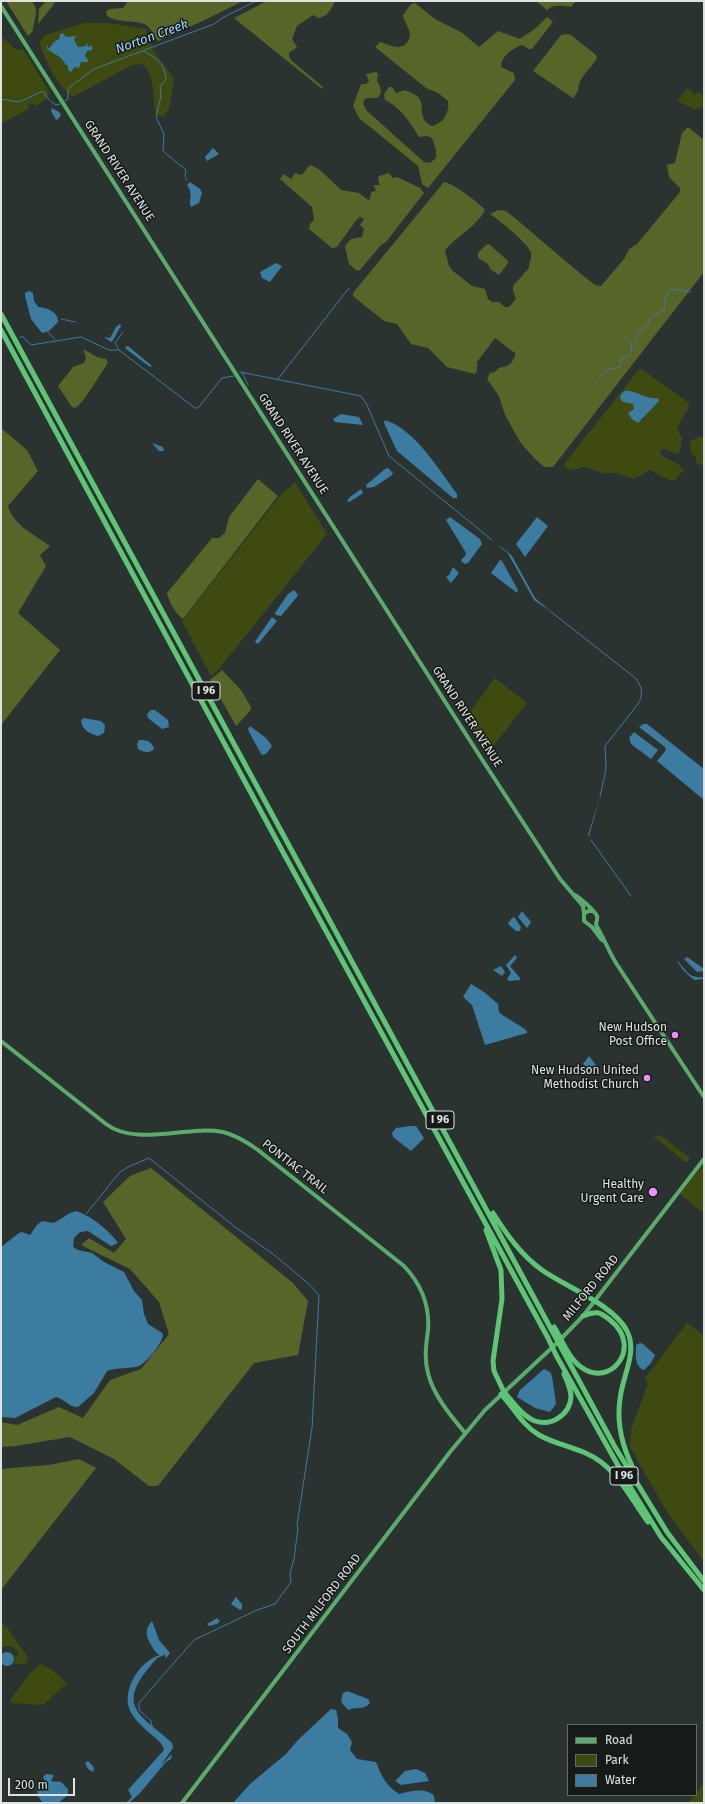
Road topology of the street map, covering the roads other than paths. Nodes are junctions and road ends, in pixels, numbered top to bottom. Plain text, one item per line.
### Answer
1 (1, 6) edge
2 (1, 314) edge
3 (1, 330) edge
4 (570, 891) junction
5 (592, 911) junction
6 (584, 914) junction
7 (596, 921) junction
8 (589, 925) junction
9 (604, 941) junction
10 (1, 1041) edge
11 (704, 1097) edge
12 (704, 1159) edge
13 (471, 1179) junction
14 (464, 1184) junction
15 (595, 1301) junction
16 (583, 1316) junction
17 (564, 1348) junction
18 (556, 1354) junction
19 (503, 1393) junction
20 (479, 1418) joint
21 (465, 1433) junction
22 (652, 1506) junction
23 (661, 1537) junction
24 (704, 1581) edge
25 (704, 1590) edge
26 (182, 1803) edge

1 - 4 main road, GRAND RIVER AVENUE
2 - 13 highway, I 96
3 - 14 highway, I 96
4 - 5 main road, GRAND RIVER AVENUE
4 - 6 main road, GRAND RIVER AVENUE
5 - 6 main road
5 - 7 main road
6 - 8 main road
7 - 8 main road
7 - 9 main road
8 - 9 main road
9 - 11 main road
10 - 21 main road, PONTIAC TRAIL
12 - 15 main road, MILFORD ROAD
13 - 15 highway
13 - 17 highway, I 96
14 - 18 highway, I 96
14 - 19 highway
15 - 16 main road, MILFORD ROAD
15 - 22 highway
16 - 17 highway
16 - 19 main road, MILFORD ROAD
17 - 22 highway, I 96
18 - 19 highway
18 - 23 highway, I 96
19 - 20 main road, MILFORD ROAD
19 - 23 highway
20 - 21 main road, SOUTH MILFORD ROAD
21 - 26 main road, SOUTH MILFORD ROAD
22 - 24 highway, I 96
23 - 25 highway, I 96

